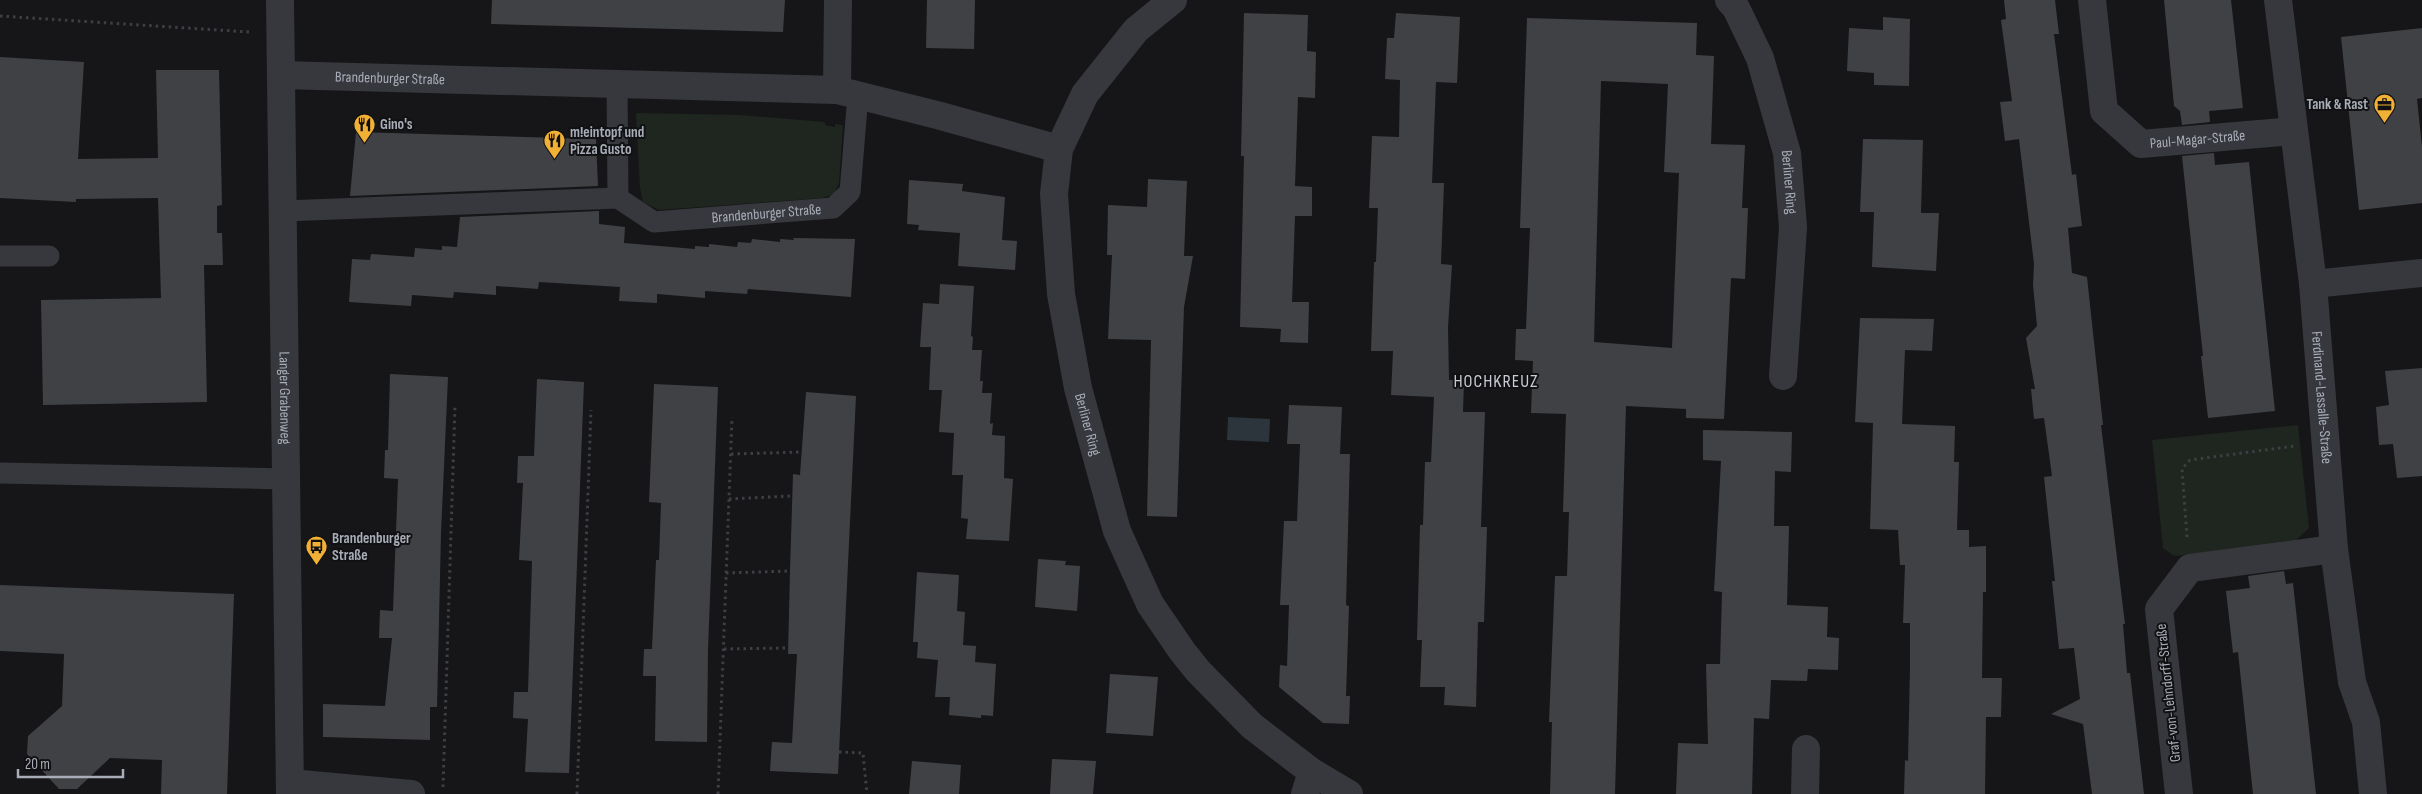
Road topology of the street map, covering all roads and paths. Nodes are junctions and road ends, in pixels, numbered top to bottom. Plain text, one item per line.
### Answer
1 (280, 0) edge
2 (838, 0) edge
3 (1173, 0) edge
4 (1729, 0) edge
5 (2092, 0) edge
6 (2278, 0) edge
7 (0, 16) edge
8 (281, 34) junction
9 (282, 75) junction
10 (617, 84) junction
11 (847, 93) junction
12 (2293, 131) junction
13 (1059, 149) junction
14 (618, 198) junction
15 (284, 211) junction
16 (0, 256) edge
17 (49, 256) dead end
18 (2422, 272) edge
19 (2313, 284) junction
20 (1783, 376) dead end
21 (455, 405) dead end
22 (591, 410) dead end
23 (732, 416) dead end
24 (2325, 442) junction
25 (802, 452) dead end
26 (730, 454) junction
27 (0, 474) edge
28 (287, 479) junction
29 (790, 496) dead end
30 (729, 499) junction
31 (2334, 549) junction
32 (2190, 568) junction
33 (790, 571) dead end
34 (726, 573) junction
35 (786, 648) dead end
36 (724, 649) junction
37 (1806, 749) dead end
38 (839, 752) dead end
39 (1309, 783) edge
40 (290, 789) edge
41 (411, 794) edge
42 (443, 794) edge
43 (577, 794) edge
44 (718, 794) edge
45 (867, 794) edge
46 (1349, 794) edge
47 (1804, 794) edge
48 (2179, 794) edge
49 (2373, 794) edge

1 - 8 street, Langer Grabenweg
2 - 11 street
3 - 13 street, Berliner Ring
4 - 20 street, Berliner Ring
5 - 12 street, Paul-Magar-Straße
6 - 12 street, Ferdinand-Lassalle-Straße
7 - 8 path
8 - 9 street, Langer Grabenweg
9 - 10 street, Brandenburger Straße
9 - 15 street, Langer Grabenweg
10 - 11 street, Brandenburger Straße
10 - 14 lane
11 - 13 street, Brandenburger Straße
11 - 14 lane, Brandenburger Straße
12 - 19 street, Ferdinand-Lassalle-Straße
13 - 39 street, Berliner Ring
14 - 15 lane
15 - 28 street, Langer Grabenweg
16 - 17 lane
18 - 19 street
19 - 24 street, Ferdinand-Lassalle-Straße
21 - 42 path
22 - 43 path
23 - 26 path
24 - 31 street, Ferdinand-Lassalle-Straße
24 - 32 path
25 - 26 path
26 - 30 path
27 - 28 lane
28 - 40 street, Langer Grabenweg
29 - 30 path
30 - 34 path
31 - 32 street
31 - 49 street, Ferdinand-Lassalle-Straße
32 - 48 street, Graf-von-Lehndorff-Straße
33 - 34 path
34 - 36 path
35 - 36 path
36 - 44 path
37 - 47 street
38 - 45 path
39 - 46 street, Berliner Ring
40 - 41 street

